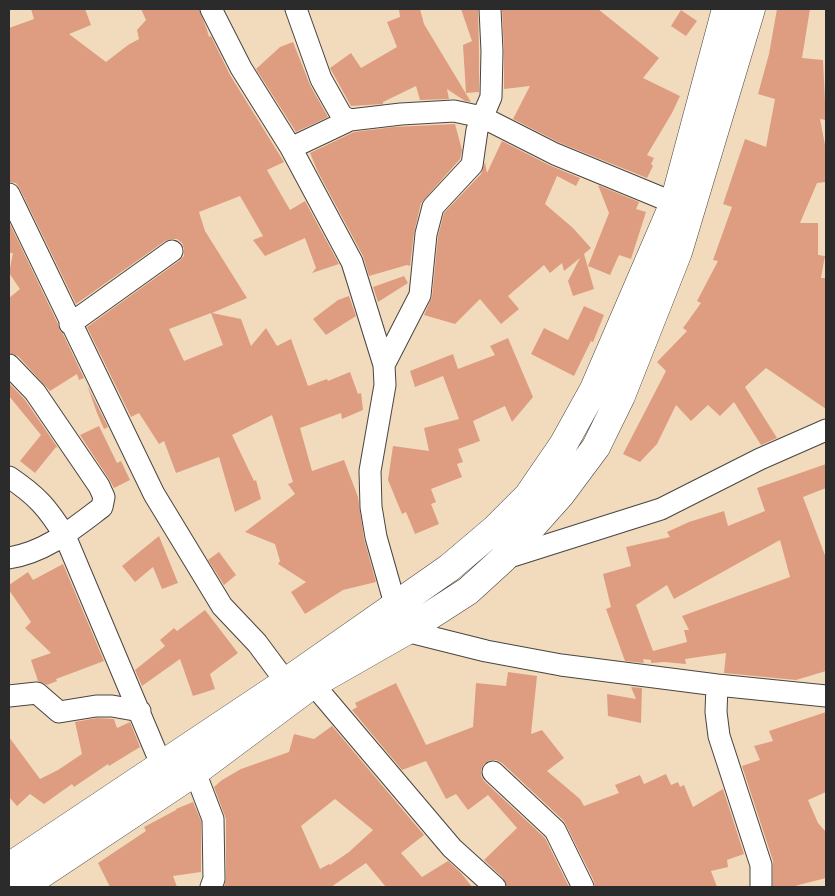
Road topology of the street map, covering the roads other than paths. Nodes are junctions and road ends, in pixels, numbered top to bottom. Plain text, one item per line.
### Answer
1 (211, 9) edge
2 (296, 9) edge
3 (490, 9) edge
4 (726, 9) edge
5 (751, 9) edge
6 (482, 117) junction
7 (350, 120) junction
8 (291, 148) junction
9 (9, 194) edge
10 (674, 203) junction
11 (172, 251) dead end
12 (70, 324) junction
13 (9, 364) edge
14 (384, 365) junction
15 (826, 430) edge
16 (9, 478) edge
17 (65, 536) junction
18 (9, 558) edge
19 (503, 559) junction
20 (395, 604) junction
21 (406, 631) junction
22 (286, 682) junction
23 (313, 684) junction
24 (717, 685) junction
25 (9, 696) edge
26 (826, 696) edge
27 (140, 710) junction
28 (161, 764) junction
29 (195, 772) junction
30 (493, 772) dead end
31 (9, 867) edge
32 (22, 887) edge
33 (212, 887) edge
34 (496, 887) edge
35 (582, 887) edge
36 (761, 887) edge

1 - 8 street
2 - 7 street
3 - 6 street
4 - 10 main road
5 - 19 main road
6 - 7 street
6 - 10 street
6 - 14 street
7 - 8 street
8 - 14 street
9 - 12 street
10 - 20 main road
11 - 12 street
12 - 22 street
13 - 17 street
14 - 20 street
15 - 19 street
16 - 17 street
17 - 18 street
17 - 27 street
19 - 21 main road
20 - 22 main road
21 - 23 main road
21 - 24 street
22 - 28 main road
23 - 29 main road
23 - 34 street
24 - 26 street
24 - 36 street
25 - 27 street
27 - 28 street
28 - 31 main road
29 - 32 main road
29 - 33 street
30 - 35 street

